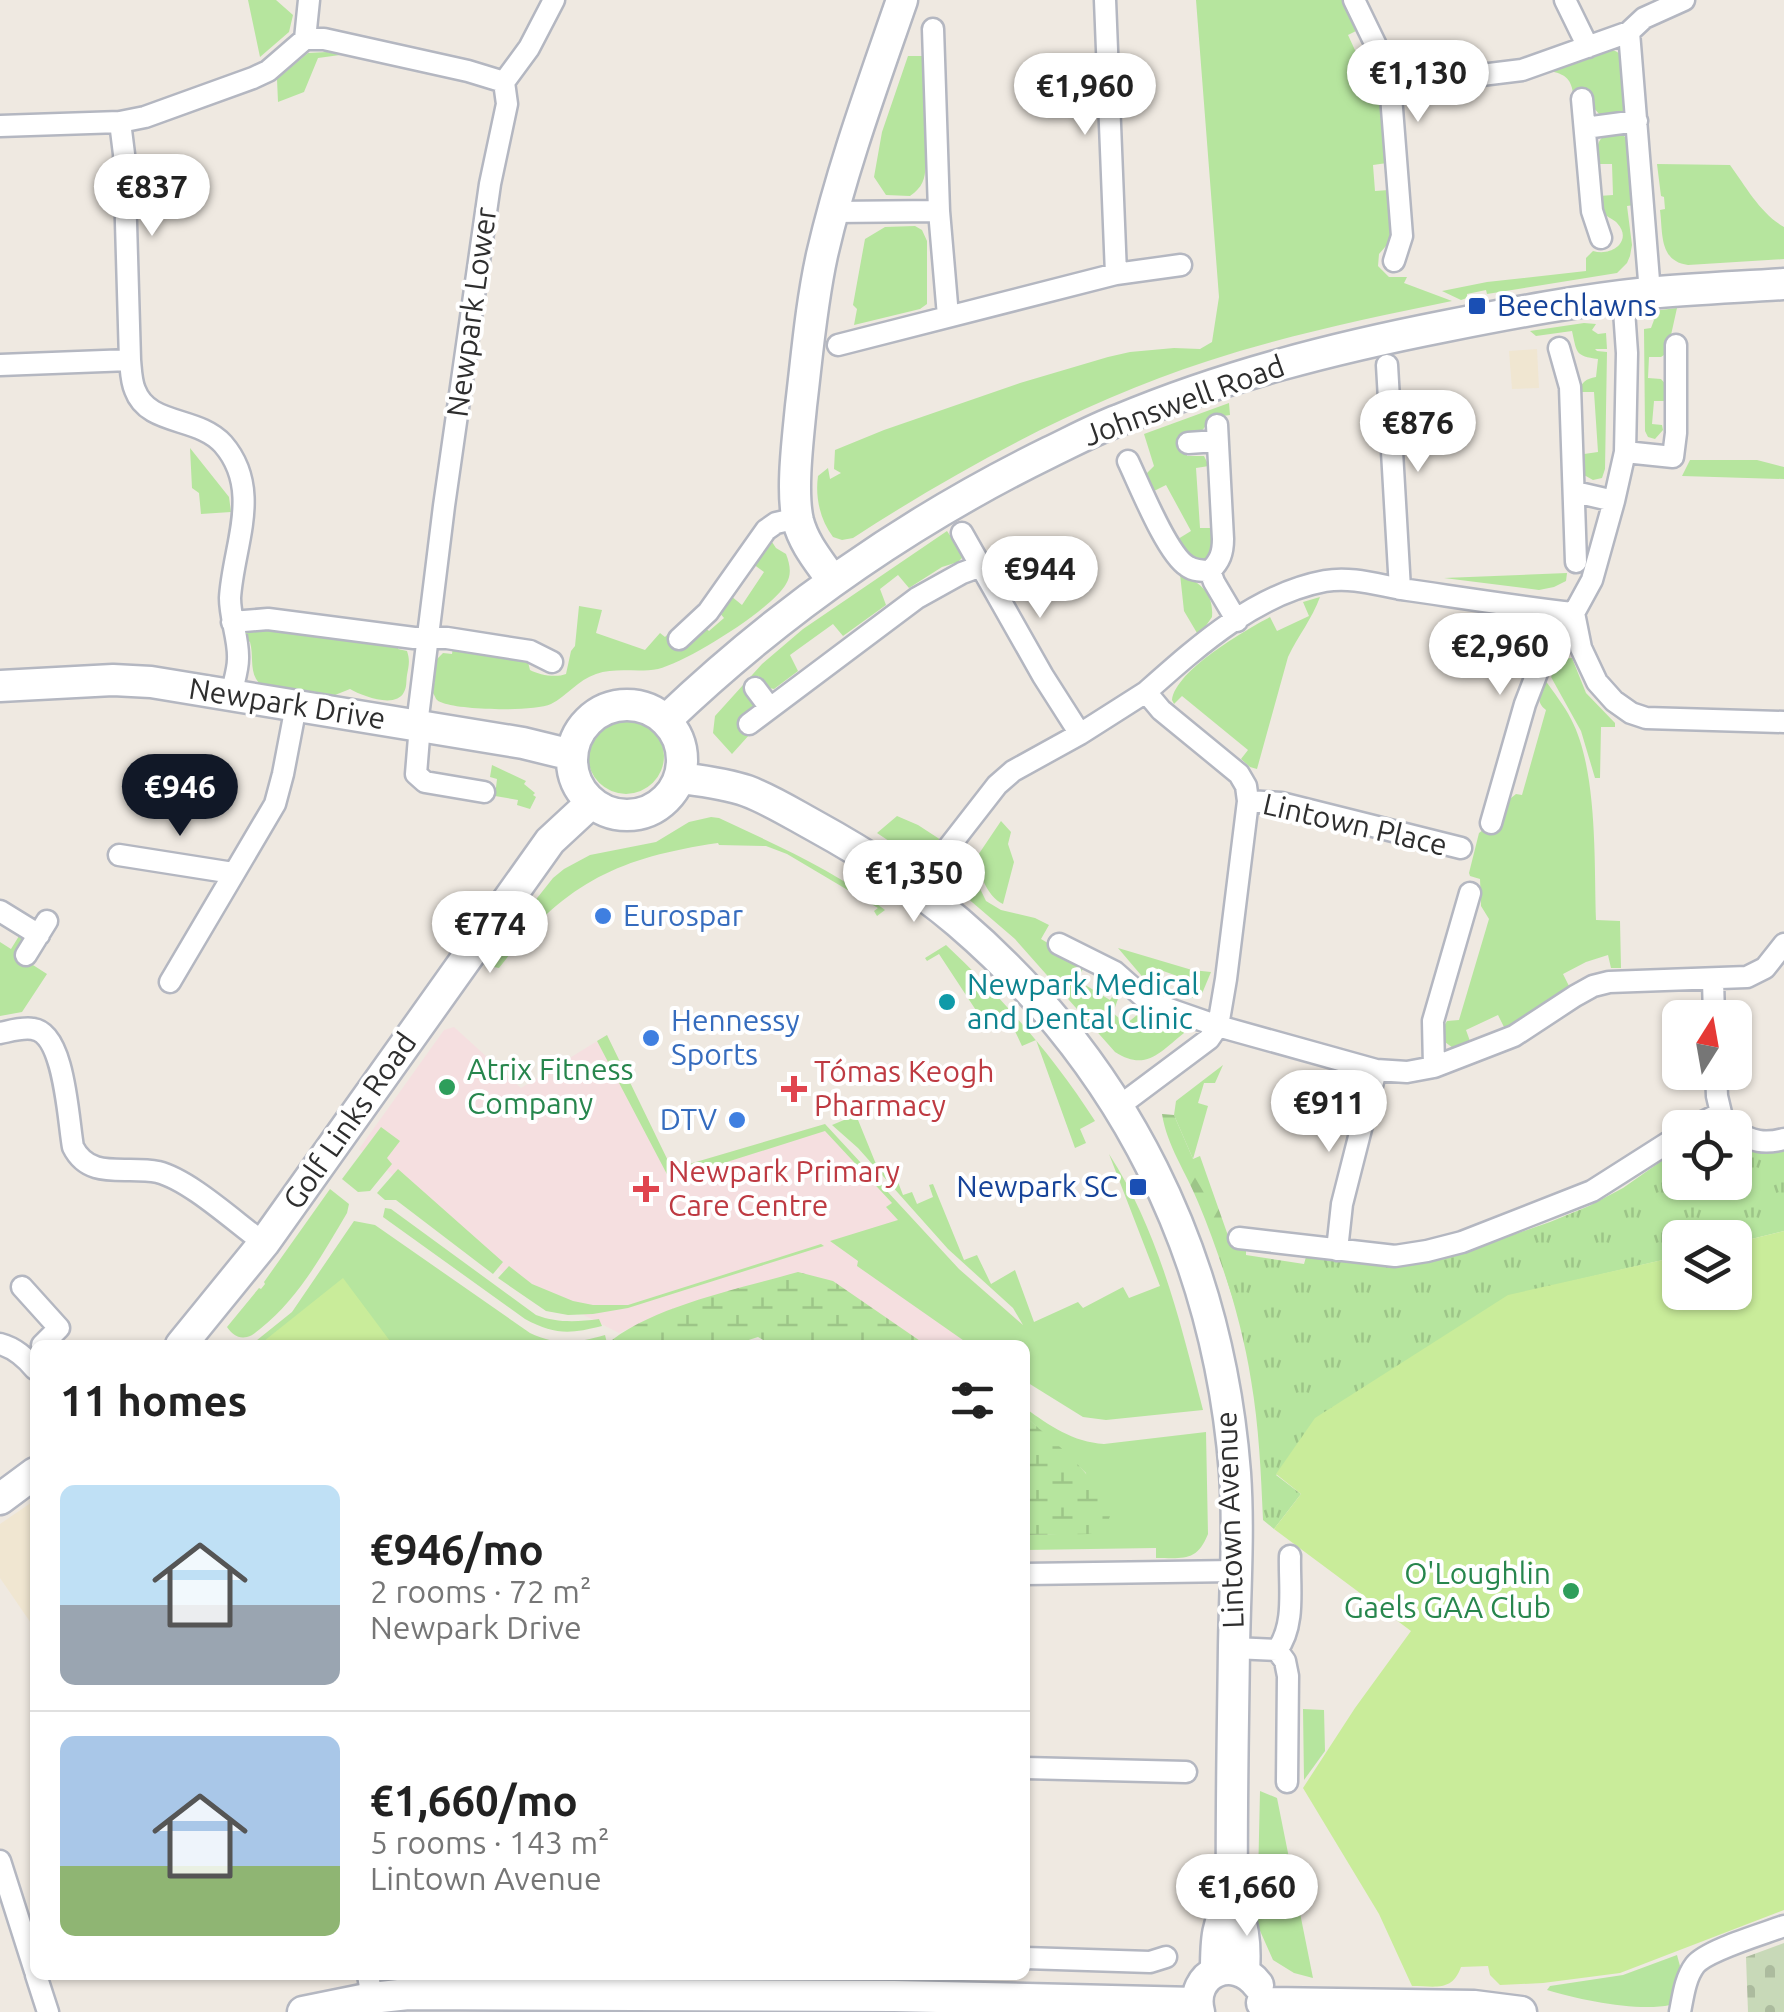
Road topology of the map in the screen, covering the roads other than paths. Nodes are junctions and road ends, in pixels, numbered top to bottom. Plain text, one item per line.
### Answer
1 (309, 0) edge
2 (554, 0) edge
3 (902, 0) edge
4 (1105, 0) edge
5 (1354, 0) edge
6 (1566, 0) edge
7 (1684, 0) edge
8 (933, 29) dead end
9 (1628, 32) junction
10 (305, 39) junction
11 (1588, 46) junction
12 (504, 82) junction
13 (1390, 82) junction
14 (1582, 100) dead end
15 (1637, 121) junction
16 (120, 122) junction
17 (0, 126) edge
18 (1584, 128) junction
19 (939, 211) junction
20 (833, 212) junction
21 (1601, 238) dead end
22 (1394, 261) dead end
23 (1181, 265) dead end
24 (1116, 274) junction
25 (1784, 284) edge
26 (1636, 295) junction
27 (948, 316) junction
28 (838, 344) dead end
29 (1676, 345) dead end
30 (1559, 348) dead end
31 (130, 360) junction
32 (0, 365) edge
33 (1387, 365) dead end
34 (1188, 443) dead end
35 (1625, 452) junction
36 (1128, 461) dead end
37 (1575, 492) junction
38 (1614, 501) junction
39 (798, 518) junction
40 (962, 533) dead end
41 (1576, 562) dead end
42 (981, 566) junction
43 (1210, 570) junction
44 (832, 580) junction
45 (1400, 589) junction
46 (1574, 613) junction
47 (1236, 621) junction
48 (232, 622) junction
49 (428, 639) junction
50 (679, 639) dead end
51 (552, 662) dead end
52 (0, 686) edge
53 (754, 688) dead end
54 (1146, 692) junction
55 (231, 696) junction
56 (296, 706) junction
57 (770, 708) junction
58 (666, 720) junction
59 (1784, 722) edge
60 (749, 724) dead end
61 (418, 725) junction
62 (1080, 734) junction
63 (572, 755) junction
64 (681, 778) junction
65 (484, 792) dead end
66 (1248, 801) junction
67 (591, 803) junction
68 (1491, 823) dead end
69 (948, 848) dead end
70 (1461, 848) dead end
71 (119, 855) dead end
72 (233, 873) junction
73 (1470, 893) dead end
74 (0, 911) edge
75 (1059, 944) dead end
76 (1784, 944) edge
77 (26, 955) dead end
78 (1713, 979) junction
79 (170, 982) dead end
80 (1714, 1000) edge
81 (1218, 1026) junction
82 (0, 1033) edge
83 (1434, 1067) junction
84 (1376, 1070) junction
85 (1118, 1107) junction
86 (1784, 1139) edge
87 (1752, 1140) edge
88 (1662, 1146) edge
89 (1238, 1238) dead end
90 (264, 1243) junction
91 (1338, 1250) junction
92 (22, 1287) dead end
93 (49, 1340) edge
94 (185, 1340) edge
95 (0, 1344) edge
96 (30, 1354) edge
97 (30, 1477) edge
98 (1, 1499) edge
99 (1290, 1556) dead end
100 (1236, 1571) junction
101 (1030, 1574) edge
102 (1234, 1648) junction
103 (1277, 1650) junction
104 (1030, 1768) edge
105 (1186, 1772) dead end
106 (1287, 1782) dead end
107 (0, 1861) edge
108 (1784, 1926) edge
109 (30, 1954) edge
110 (1166, 1957) dead end
111 (1030, 1958) edge
112 (1230, 1971) junction
113 (38, 1980) edge
114 (370, 1986) edge
115 (1198, 2007) edge
116 (1261, 2007) edge
117 (1500, 2010) edge
118 (48, 2012) edge
119 (303, 2012) edge
120 (1680, 2012) edge

1 - 10 street
2 - 12 street
3 - 20 street
4 - 24 street
5 - 13 street
6 - 11 street
7 - 9 street
8 - 19 street
9 - 11 street
9 - 15 street
10 - 12 street
10 - 16 street
11 - 13 street
12 - 49 street, Newpark Lower
13 - 22 street
14 - 18 street
15 - 18 street
15 - 26 street
16 - 17 street
16 - 31 street
18 - 21 street
19 - 20 street
19 - 27 street
20 - 39 street
23 - 24 street
24 - 27 street
25 - 26 street, Johnswell Road
26 - 35 street
26 - 44 street, Johnswell Road
27 - 28 street
29 - 35 street
30 - 37 street
31 - 32 street
31 - 48 street
33 - 45 street
34 - 43 street
35 - 38 street
36 - 43 street
37 - 38 street
37 - 41 street
38 - 46 street
39 - 44 street
39 - 50 street
40 - 42 street
42 - 57 street
42 - 62 street
43 - 47 street
44 - 58 street, Johnswell Road
45 - 46 street
45 - 47 street
46 - 59 street
46 - 68 street
47 - 54 street
48 - 49 street
48 - 55 street
49 - 51 street
49 - 61 street, Newpark Lower
52 - 55 street, Newpark Drive
53 - 57 street
54 - 62 street
54 - 66 street
55 - 56 street, Newpark Drive
56 - 61 street, Newpark Drive
56 - 72 street
57 - 60 street
58 - 63 street
58 - 64 street
61 - 63 street, Newpark Drive
61 - 65 street, Newpark Lower
62 - 69 street
63 - 67 street
64 - 67 street
64 - 85 street, Lintown Avenue
66 - 70 street, Lintown Place
66 - 81 street
67 - 90 street, Golf Links Road
71 - 72 street
72 - 79 street
73 - 83 street
74 - 77 street
75 - 81 street
76 - 78 street
78 - 80 street
78 - 83 street
81 - 84 street
81 - 85 street
82 - 90 street
83 - 84 street
84 - 91 street
85 - 100 street, Lintown Avenue
86 - 87 street
88 - 91 street
89 - 91 street
90 - 94 street, Golf Links Road
92 - 93 street
95 - 96 street
97 - 98 street
99 - 103 street
100 - 101 street
100 - 102 street, Lintown Avenue
102 - 103 street
102 - 112 street, Lintown Avenue
103 - 106 street
104 - 105 street
107 - 109 street
108 - 120 street
110 - 111 street
112 - 115 street
112 - 116 street
113 - 118 street
114 - 115 street
114 - 119 street
116 - 117 street

